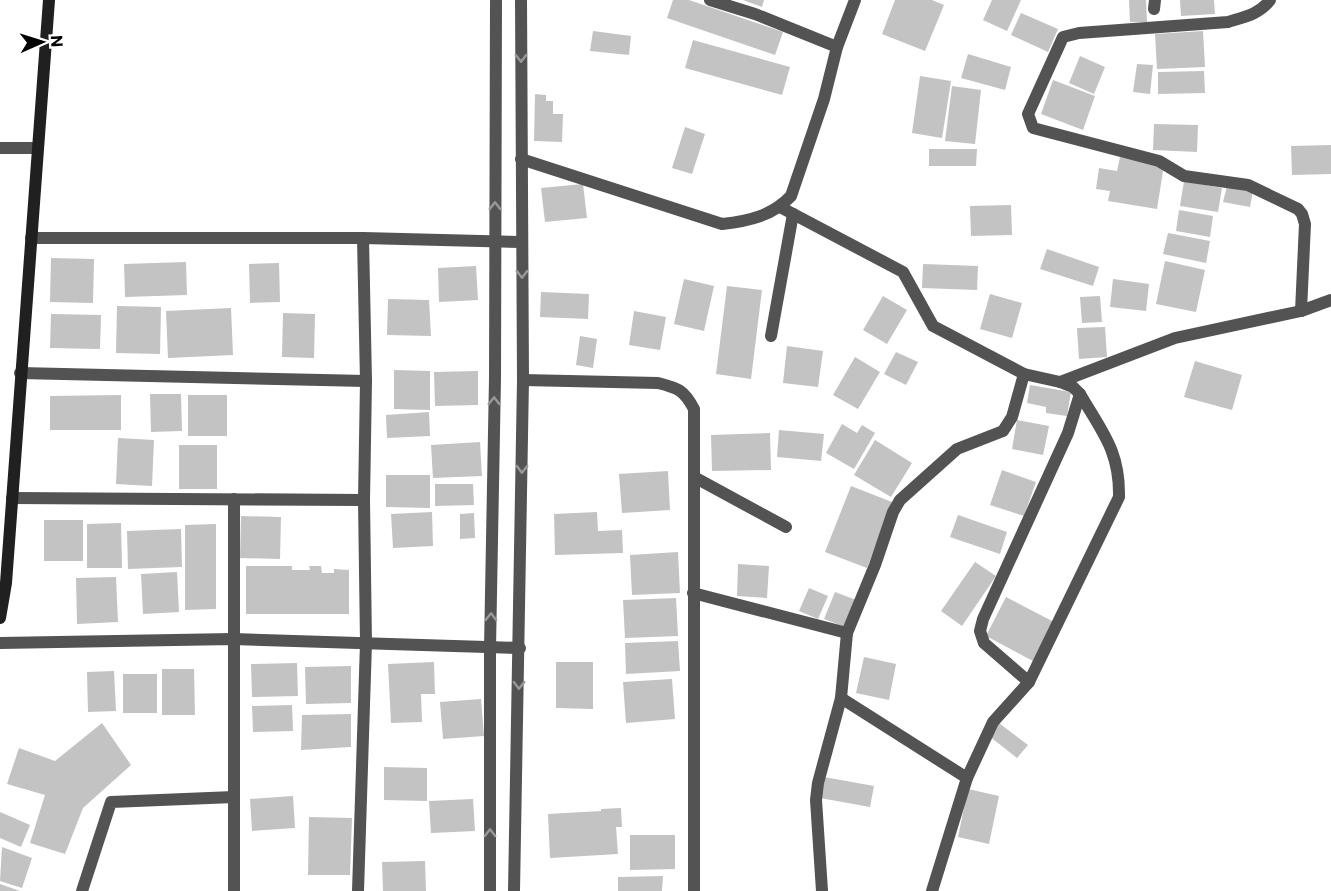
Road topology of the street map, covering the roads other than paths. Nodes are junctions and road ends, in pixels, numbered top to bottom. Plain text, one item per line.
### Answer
1 (49, 0) edge
2 (496, 0) edge
3 (521, 0) edge
4 (710, 0) edge
5 (855, 0) edge
6 (1270, 0) edge
7 (837, 46) junction
8 (0, 148) edge
9 (37, 148) junction
10 (521, 159) junction
11 (780, 207) junction
12 (793, 214) junction
13 (31, 238) junction
14 (363, 238) junction
15 (522, 242) junction
16 (494, 243) junction
17 (1331, 300) edge
18 (1301, 311) junction
19 (771, 336) dead end
20 (20, 373) junction
21 (1024, 374) junction
22 (523, 380) junction
23 (366, 381) junction
24 (1060, 382) junction
25 (1080, 394) junction
26 (694, 477) junction
27 (12, 498) junction
28 (234, 499) junction
29 (364, 500) junction
30 (786, 527) dead end
31 (693, 593) junction
32 (0, 618) edge
33 (847, 633) junction
34 (233, 639) junction
35 (0, 643) edge
36 (366, 643) junction
37 (490, 648) junction
38 (520, 648) junction
39 (1029, 682) junction
40 (841, 698) junction
41 (967, 778) junction
42 (234, 797) junction
43 (82, 891) edge
44 (234, 891) edge
45 (358, 891) edge
46 (490, 891) edge
47 (514, 891) edge
48 (694, 891) edge
49 (822, 891) edge
50 (932, 891) edge

1 - 9 main road
16 -> 2 street
3 -> 10 street
4 - 7 street
5 - 7 street
6 - 18 street
7 - 11 street
8 - 9 street
9 - 13 main road
10 - 11 street
10 - 15 street
11 - 12 street
12 - 19 street
12 - 21 street
13 - 14 street
13 - 20 main road
14 - 16 street
14 - 23 street
15 - 16 street
15 -> 22 street
37 -> 16 street
17 - 18 street
18 - 24 street
20 - 23 street
20 - 27 main road
21 - 24 street
21 - 33 street
22 - 26 street
22 -> 38 street
23 - 29 street
24 - 25 street
25 - 39 street
25 - 39 street
26 - 30 street
26 - 31 street
27 - 28 street
27 - 32 main road
28 - 29 street
28 - 34 street
29 - 36 street
31 - 33 street
31 - 48 street
33 - 40 street
34 - 35 street
34 - 36 street
34 - 42 street
36 - 37 street
36 - 45 street
37 - 38 street
46 -> 37 street
38 -> 47 street
39 - 41 street
40 - 41 street
40 - 49 street
41 - 50 street
42 - 43 street
42 - 44 street

